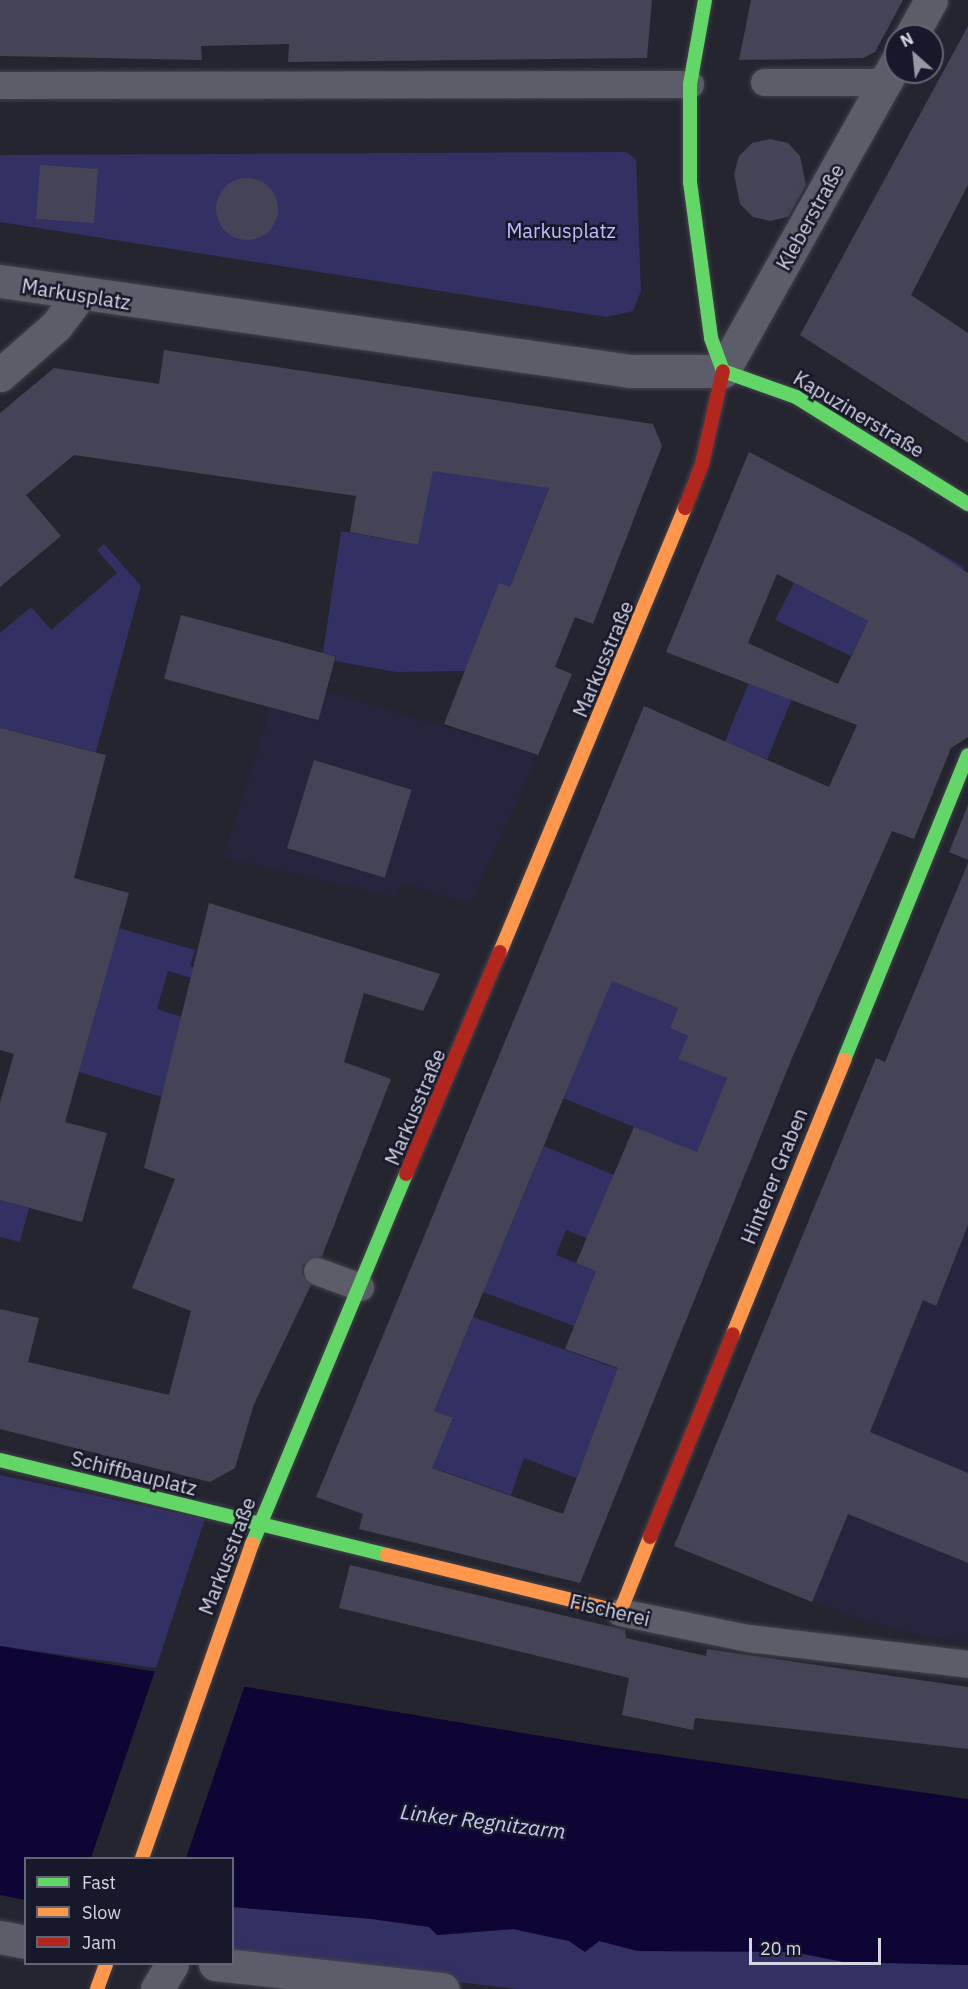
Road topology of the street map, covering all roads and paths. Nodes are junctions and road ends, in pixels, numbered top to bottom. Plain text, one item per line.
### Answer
1 (705, 0) edge
2 (931, 0) edge
3 (918, 24) edge
4 (884, 73) edge
5 (764, 82) dead end
6 (690, 84) junction
7 (885, 84) edge
8 (9, 85) edge
9 (0, 281) edge
10 (79, 296) junction
11 (723, 371) junction
12 (0, 375) edge
13 (968, 504) edge
14 (968, 755) edge
15 (317, 1271) dead end
16 (360, 1287) junction
17 (0, 1460) edge
18 (259, 1523) junction
19 (620, 1612) junction
20 (968, 1664) edge
21 (142, 1857) edge
22 (0, 1937) edge
23 (24, 1942) edge
24 (106, 1965) edge
25 (171, 1965) edge
26 (224, 1965) edge
27 (97, 1989) edge
28 (157, 1989) edge
29 (443, 1989) edge

1 - 6 street
2 - 3 street
4 - 5 lane
6 - 8 lane
6 - 11 street
7 - 11 street, Kleberstraße
9 - 10 street, Markusplatz
10 - 11 street, Markusplatz
10 - 12 street
11 - 13 street, Kapuzinerstraße
11 - 16 street, Markusstraße
14 - 19 street, Hinterer Graben
15 - 16 lane
16 - 18 street, Markusstraße
17 - 18 street, Schiffbauplatz
18 - 19 street, Fischerei
18 - 21 street, Markusstraße
19 - 20 lane, Fischerei
22 - 23 street
24 - 27 street
25 - 28 street
26 - 29 street

